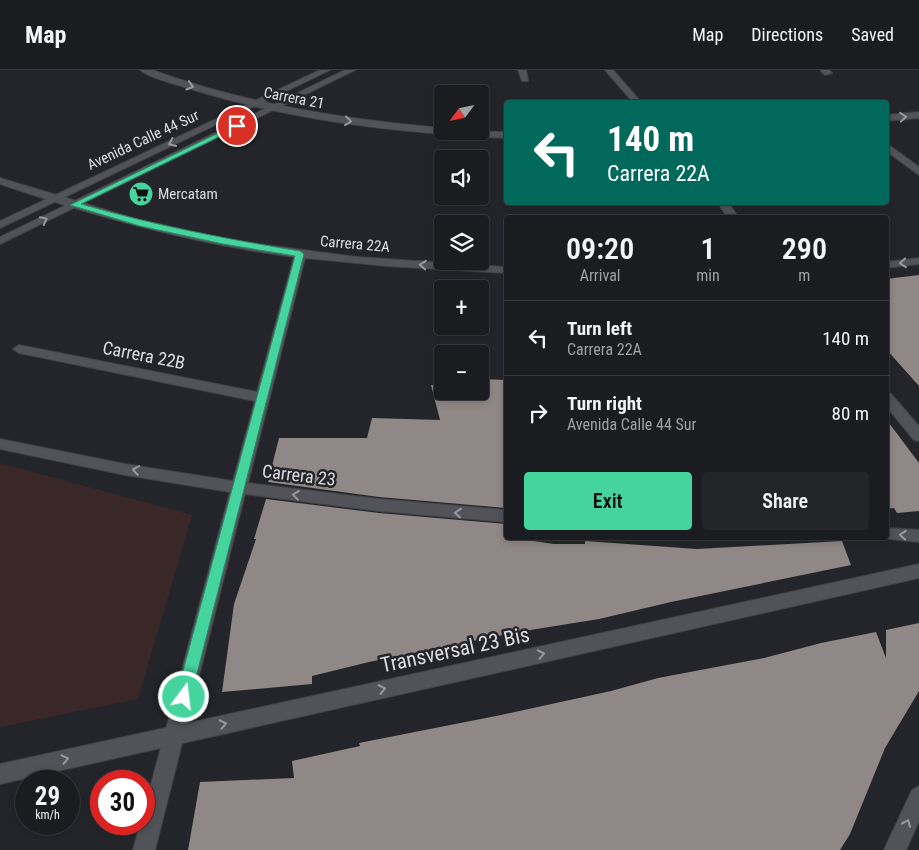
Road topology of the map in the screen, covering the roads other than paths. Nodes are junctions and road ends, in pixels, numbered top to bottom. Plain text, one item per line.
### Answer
1 (144, 70) edge
2 (326, 70) edge
3 (351, 70) edge
4 (522, 70) edge
5 (610, 70) edge
6 (525, 79) dead end
7 (635, 100) edge
8 (255, 104) junction
9 (272, 108) junction
10 (919, 115) edge
11 (889, 118) edge
12 (434, 130) edge
13 (489, 133) edge
14 (504, 134) edge
15 (889, 148) edge
16 (919, 172) edge
17 (0, 181) edge
18 (55, 199) junction
19 (74, 205) junction
20 (0, 225) edge
21 (0, 241) edge
22 (300, 254) junction
23 (919, 261) edge
24 (889, 264) edge
25 (504, 270) edge
26 (19, 349) dead end
27 (262, 398) junction
28 (889, 401) edge
29 (919, 436) edge
30 (0, 444) edge
31 (239, 488) junction
32 (504, 516) edge
33 (889, 534) edge
34 (919, 536) edge
35 (919, 571) edge
36 (174, 735) junction
37 (0, 774) edge
38 (919, 797) edge
39 (144, 850) edge
40 (895, 850) edge

1 -> 8 street, Carrera 21
2 - 8 street, Avenida Calle 44 Sur
3 - 9 street, Avenida Calle 44 Sur
4 - 6 street
5 - 7 street
8 - 9 street, Carrera 21
8 -> 18 street, Avenida Calle 44 Sur
9 -> 12 street, Carrera 21
9 - 19 street, Avenida Calle 44 Sur
11 -> 10 street
13 - 14 street
15 - 16 street
17 - 18 street, Carrera 22A
18 - 19 street, Carrera 22A
18 - 20 street, Avenida Calle 44 Sur
21 -> 19 street, Avenida Calle 44 Sur
19 - 22 street, Carrera 22A
25 -> 22 street, Carrera 22A
22 - 27 street
23 -> 24 street
26 - 27 street, Carrera 22B
27 - 31 street
28 - 29 street
31 -> 30 street, Carrera 23
32 -> 31 street, Carrera 23
31 - 36 street
34 -> 33 street
36 -> 35 street, Transversal 23 Bis
37 -> 36 street, Transversal 23 Bis
36 - 39 street
40 -> 38 street

